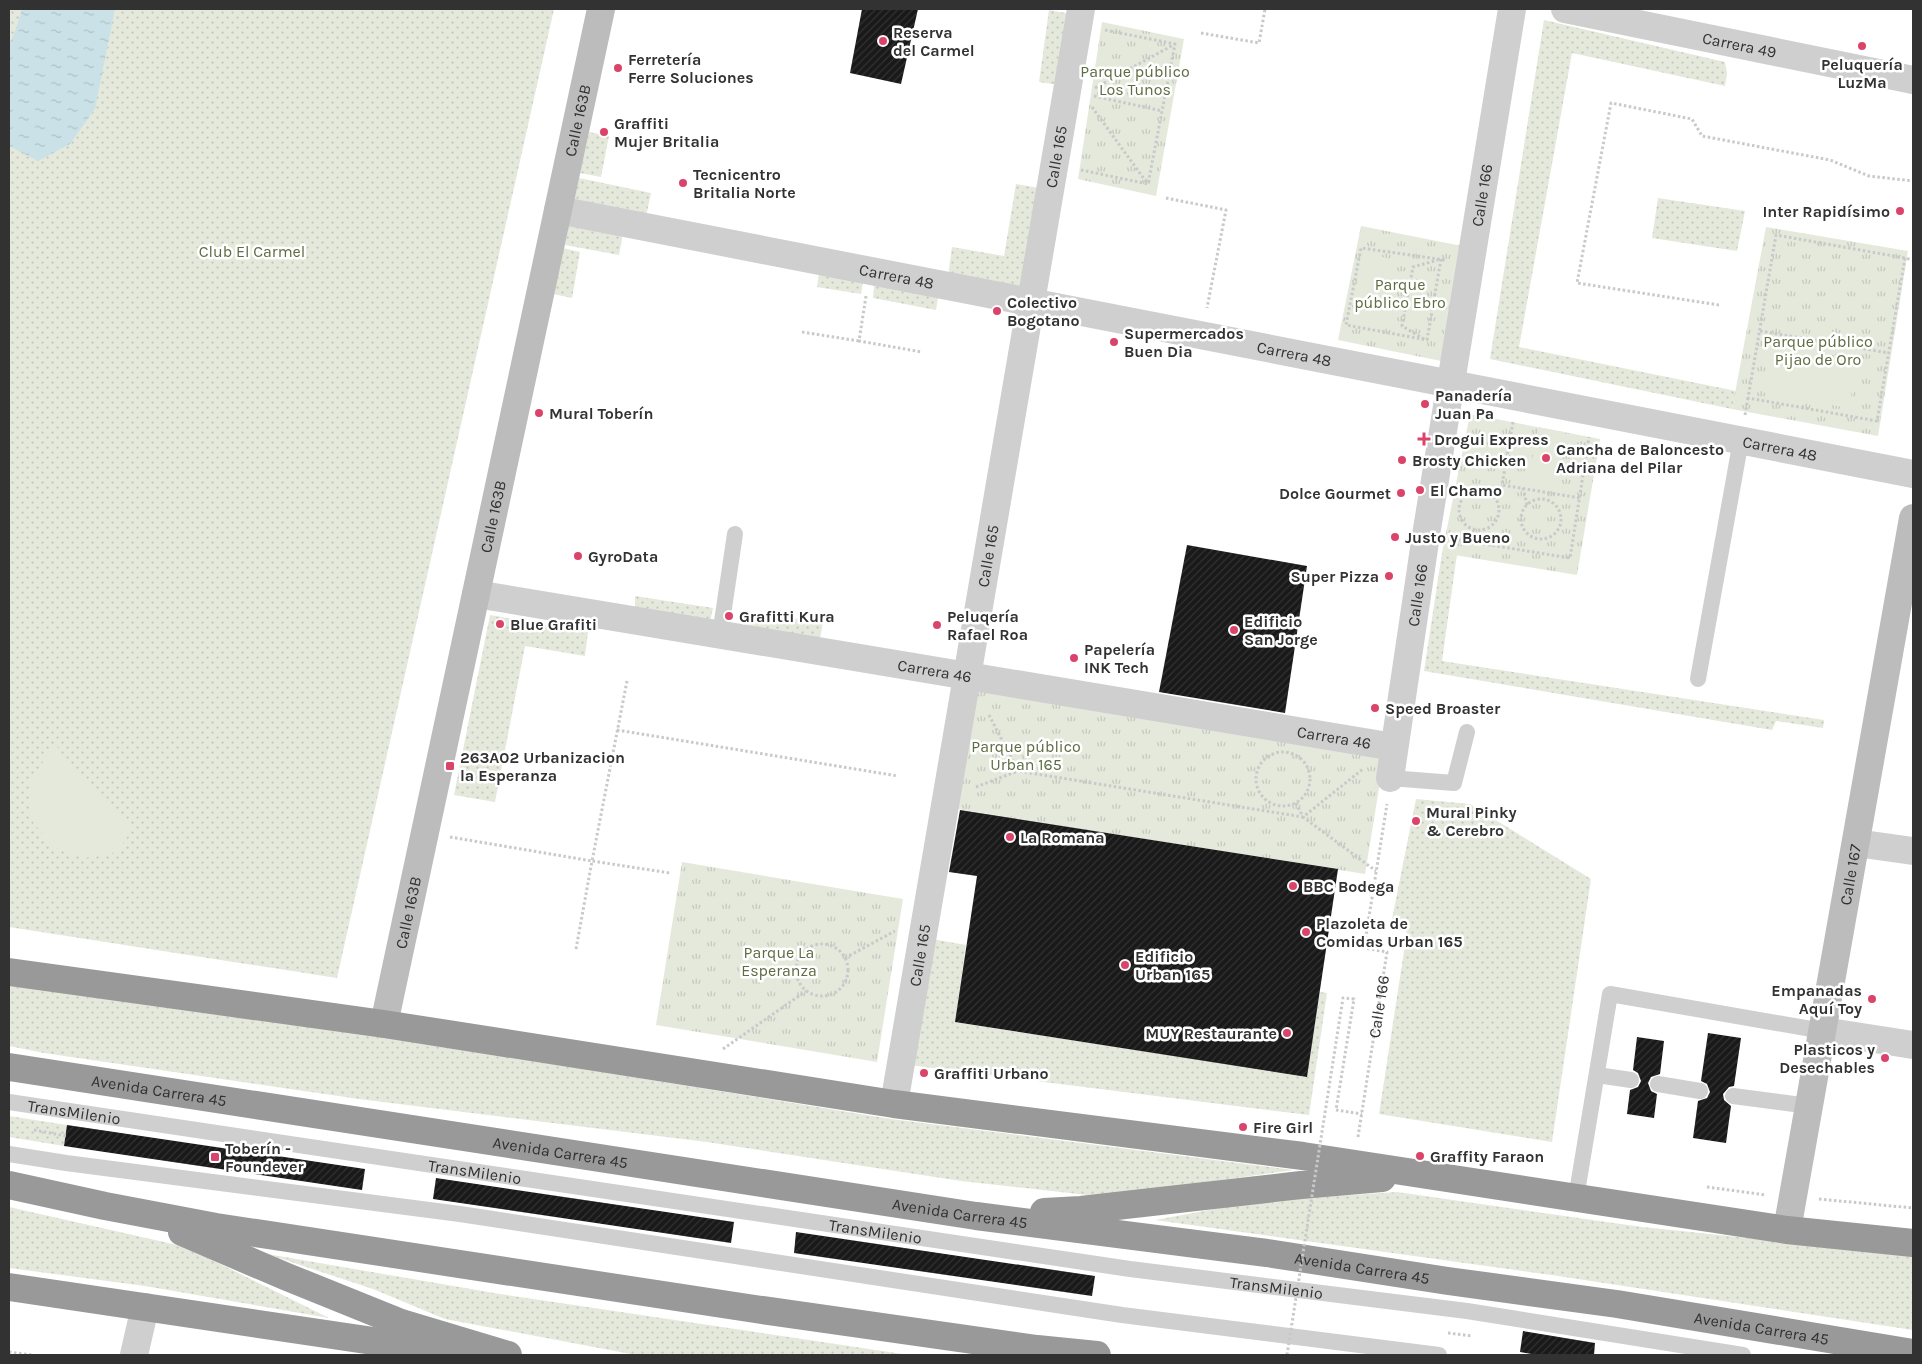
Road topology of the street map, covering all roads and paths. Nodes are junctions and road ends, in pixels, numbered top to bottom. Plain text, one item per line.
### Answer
1 (601, 9) edge
2 (1082, 9) edge
3 (1265, 9) edge
4 (1512, 9) edge
5 (1565, 9) edge
6 (1104, 30) dead end
7 (1201, 33) dead end
8 (1175, 44) junction
9 (1913, 80) edge
10 (1092, 90) dead end
11 (1092, 96) dead end
12 (1089, 102) dead end
13 (1162, 111) junction
14 (1072, 168) dead end
15 (1913, 182) edge
16 (1148, 184) junction
17 (1166, 198) dead end
18 (558, 210) junction
19 (1905, 258) junction
20 (1440, 259) junction
21 (1913, 260) edge
22 (870, 271) junction
23 (1031, 303) junction
24 (1719, 305) dead end
25 (1760, 331) junction
26 (802, 332) dead end
27 (1201, 336) junction
28 (1427, 340) junction
29 (859, 341) junction
30 (922, 352) dead end
31 (1889, 353) junction
32 (1450, 384) junction
33 (1515, 414) dead end
34 (1589, 435) dead end
35 (1741, 440) junction
36 (1913, 474) edge
37 (1502, 485) junction
38 (1523, 488) junction
39 (1488, 492) junction
40 (1580, 498) junction
41 (1526, 505) junction
42 (1913, 518) edge
43 (735, 534) dead end
44 (1447, 538) dead end
45 (1907, 591) edge
46 (476, 594) junction
47 (720, 635) junction
48 (967, 676) junction
49 (1698, 679) dead end
50 (627, 681) dead end
51 (988, 713) dead end
52 (617, 730) junction
53 (1467, 732) dead end
54 (1394, 747) junction
55 (1018, 771) junction
56 (898, 776) dead end
57 (1390, 778) junction
58 (946, 800) junction
59 (1296, 803) junction
60 (1303, 817) junction
61 (425, 833) junction
62 (1856, 844) junction
63 (1913, 851) edge
64 (592, 860) junction
65 (1376, 871) junction
66 (670, 873) dead end
67 (927, 914) junction
68 (576, 949) dead end
69 (845, 958) junction
70 (9, 972) edge
71 (806, 991) junction
72 (384, 1024) junction
73 (1823, 1030) junction
74 (1913, 1045) edge
75 (720, 1051) dead end
76 (9, 1067) edge
77 (1597, 1075) junction
78 (1631, 1080) dead end
79 (1658, 1084) dead end
80 (1700, 1091) dead end
81 (1733, 1096) dead end
82 (9, 1102) edge
83 (894, 1104) junction
84 (1809, 1106) junction
85 (1362, 1114) junction
86 (9, 1154) edge
87 (1354, 1164) junction
88 (1426, 1175) junction
89 (9, 1185) edge
90 (1576, 1198) junction
91 (1823, 1199) dead end
92 (105, 1206) junction
93 (1913, 1208) edge
94 (976, 1216) junction
95 (1787, 1230) junction
96 (1913, 1243) edge
97 (9, 1287) edge
98 (145, 1307) junction
99 (9, 1352) edge
100 (1913, 1352) edge
101 (32, 1355) edge
102 (134, 1355) edge
103 (468, 1355) edge
104 (508, 1355) edge
105 (1097, 1355) edge
106 (1287, 1355) edge
107 (1439, 1355) edge
108 (1743, 1355) edge

1 - 18 street, Calle 163B
2 - 23 street, Calle 165
3 - 7 path
4 - 32 street, Calle 166
5 - 9 street, Carrera 49
6 - 8 path
8 - 10 path
8 - 13 path
11 - 13 path
12 - 16 path
13 - 16 path
14 - 16 path
15 - 24 path
17 - 27 path
18 - 22 street, Carrera 48
18 - 46 street, Calle 163B
19 - 21 path
19 - 25 path
19 - 31 path
20 - 28 path
20 - 28 path
20 - 28 path
22 - 23 street, Carrera 48
22 - 29 path
23 - 27 street, Carrera 48
23 - 48 street, Calle 165
25 - 31 path
25 - 31 path
26 - 29 path
27 - 32 street, Carrera 48
29 - 30 path
32 - 35 street, Carrera 48
32 - 54 street, Calle 166
33 - 37 path
34 - 40 path
35 - 36 street, Carrera 48
35 - 49 lane
37 - 38 path
37 - 39 path
38 - 40 path
38 - 41 path
39 - 39 path
40 - 44 path
41 - 41 path
42 - 45 street, Calle 167
43 - 47 lane
45 - 62 street, Calle 167
46 - 47 street, Carrera 46
46 - 61 street, Calle 163B
47 - 48 street, Carrera 46
48 - 54 street, Carrera 46
48 - 58 street, Calle 165
50 - 52 path
51 - 55 path
52 - 56 path
52 - 64 path
53 - 57 lane
54 - 57 street, Calle 166
54 - 60 path
55 - 58 path
55 - 60 path
57 - 65 path, Calle 166
58 - 67 street, Calle 165
59 - 59 path
59 - 60 path
60 - 65 path
61 - 64 path
61 - 72 street, Calle 163B
62 - 63 street
62 - 73 street, Calle 167
64 - 66 path
64 - 68 path
65 - 85 path, Calle 166
67 - 69 path
67 - 83 street, Calle 165
69 - 71 path
69 - 71 path
70 - 72 highway
71 - 75 path
72 - 83 highway
73 - 74 street
73 - 77 lane
73 - 84 street, Calle 167
76 - 94 highway, Avenida Carrera 45
77 - 78 lane
77 - 90 lane
79 - 80 lane
81 - 84 lane
82 - 108 lane, TransMilenio
83 - 87 highway
84 - 95 street, Calle 167
85 - 87 path, Calle 166
85 - 106 path, bridge
86 - 107 lane
87 - 88 highway
88 - 90 highway
88 - 94 highway
89 - 92 highway
90 - 95 highway
91 - 93 path
92 - 104 highway
92 - 105 highway
94 - 100 highway, Avenida Carrera 45
95 - 96 highway
97 - 98 highway
98 - 102 street
98 - 103 highway
99 - 101 path

